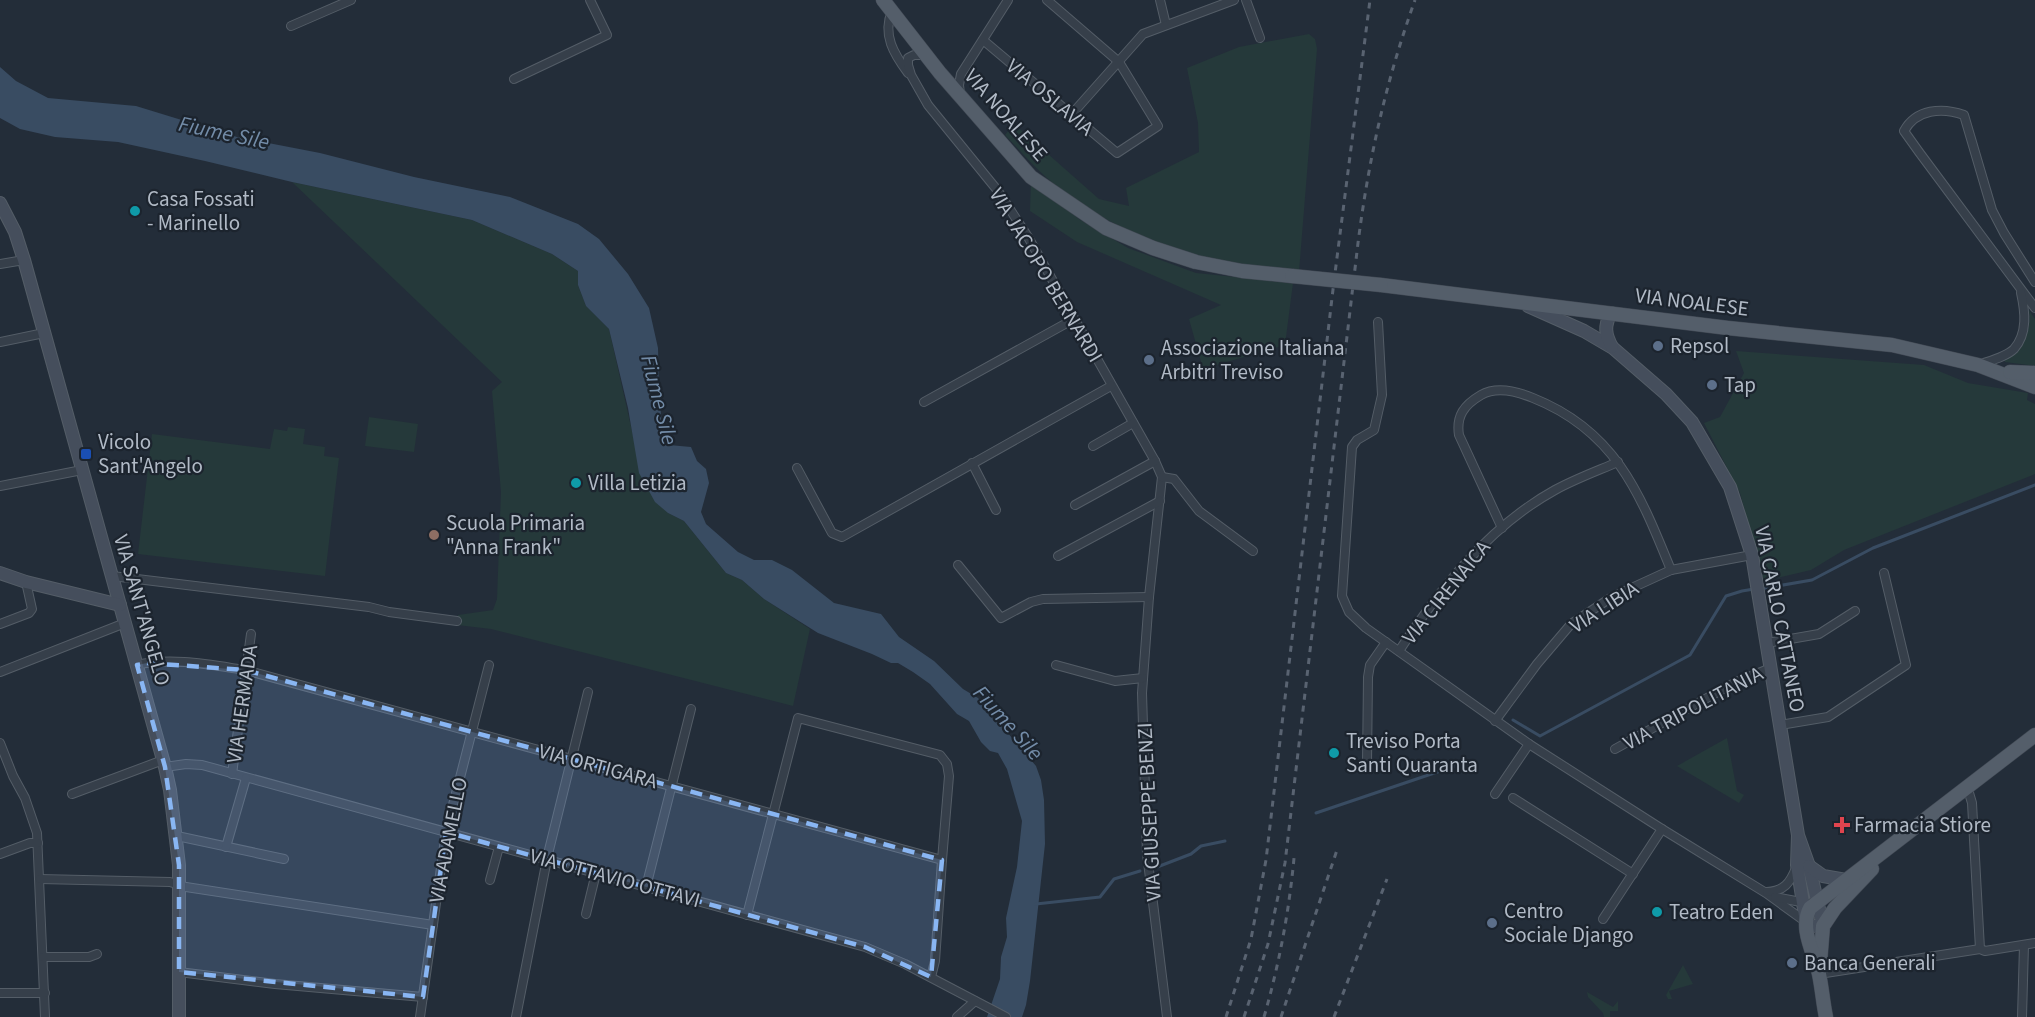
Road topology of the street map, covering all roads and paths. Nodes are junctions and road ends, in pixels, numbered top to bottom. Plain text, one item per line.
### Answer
1 (351, 0) edge
2 (590, 0) edge
3 (1008, 0) edge
4 (1047, 0) edge
5 (1160, 0) edge
6 (1234, 0) edge
7 (1246, 0) edge
8 (888, 6) edge
9 (1166, 25) junction
10 (291, 26) dead end
11 (1260, 38) dead end
12 (983, 40) junction
13 (927, 55) junction
14 (1119, 62) junction
15 (910, 75) junction
16 (514, 79) dead end
17 (961, 97) junction
18 (1071, 115) junction
19 (0, 203) edge
20 (24, 260) junction
21 (0, 264) edge
22 (2035, 282) edge
23 (2019, 287) junction
24 (1523, 303) junction
25 (2035, 308) edge
26 (1611, 313) junction
27 (1074, 319) junction
28 (1378, 322) dead end
29 (44, 333) junction
30 (0, 342) edge
31 (1613, 348) junction
32 (1978, 365) junction
33 (1996, 371) junction
34 (2035, 373) edge
35 (1111, 386) junction
36 (2035, 387) edge
37 (924, 402) dead end
38 (1133, 423) junction
39 (1093, 446) dead end
40 (1155, 461) junction
41 (1618, 462) junction
42 (972, 463) junction
43 (797, 468) dead end
44 (82, 470) junction
45 (1162, 477) junction
46 (0, 486) edge
47 (1160, 501) junction
48 (1075, 505) dead end
49 (996, 510) dead end
50 (1502, 528) junction
51 (1253, 551) dead end
52 (1752, 555) junction
53 (1058, 556) dead end
54 (958, 565) dead end
55 (1671, 570) junction
56 (0, 573) edge
57 (1884, 573) dead end
58 (112, 576) junction
59 (27, 582) junction
60 (1149, 597) junction
61 (120, 605) junction
62 (1855, 611) dead end
63 (457, 621) dead end
64 (125, 623) junction
65 (0, 624) edge
66 (251, 634) dead end
67 (1386, 642) junction
68 (1767, 643) junction
69 (1398, 651) junction
70 (137, 665) junction
71 (489, 665) dead end
72 (1056, 665) dead end
73 (1771, 668) junction
74 (245, 670) junction
75 (0, 672) edge
76 (1143, 678) junction
77 (588, 692) dead end
78 (691, 709) dead end
79 (1495, 721) junction
80 (1780, 725) junction
81 (471, 731) junction
82 (2035, 735) edge
83 (0, 743) edge
84 (1529, 744) junction
85 (1615, 749) dead end
86 (570, 758) junction
87 (1367, 763) dead end
88 (164, 764) junction
89 (232, 774) junction
90 (246, 778) junction
91 (670, 786) junction
92 (1967, 786) junction
93 (72, 794) dead end
94 (1495, 794) dead end
95 (1513, 798) dead end
96 (773, 813) junction
97 (1662, 829) junction
98 (446, 832) junction
99 (177, 836) junction
100 (38, 843) junction
101 (1897, 843) junction
102 (226, 847) junction
103 (499, 847) junction
104 (0, 854) edge
105 (284, 859) dead end
106 (547, 860) junction
107 (942, 860) junction
108 (1803, 865) junction
109 (596, 873) junction
110 (1632, 874) junction
111 (40, 879) junction
112 (1846, 879) junction
113 (490, 880) dead end
114 (180, 885) junction
115 (646, 887) junction
116 (1767, 894) junction
117 (1810, 903) junction
118 (586, 914) dead end
119 (747, 915) junction
120 (1603, 919) dead end
121 (1806, 922) junction
122 (433, 925) junction
123 (1823, 926) junction
124 (2035, 943) edge
125 (2024, 945) junction
126 (1980, 949) junction
127 (97, 954) dead end
128 (43, 957) junction
129 (179, 972) junction
130 (1819, 974) junction
131 (931, 977) junction
132 (0, 993) edge
133 (45, 993) junction
134 (423, 997) junction
135 (975, 1001) junction
136 (45, 1017) edge
137 (179, 1017) edge
138 (420, 1017) edge
139 (516, 1017) edge
140 (957, 1017) edge
141 (1006, 1017) edge
142 (1167, 1017) edge
143 (1826, 1017) edge
144 (2022, 1017) edge

1 - 10 street
2 - 16 street
3 - 12 street
4 - 14 street
5 - 9 street
6 - 9 street
7 - 11 street
8 - 13 main road, VIA NOALESE
8 - 15 street, VIA JACOPO BERNARDI
9 - 14 street
12 - 17 street
12 - 18 street, VIA OSLAVIA
13 - 15 street
13 - 17 main road, VIA NOALESE
14 - 18 street
14 - 18 street, VIA OSLAVIA
15 - 27 street, VIA JACOPO BERNARDI
17 - 24 main road, VIA NOALESE, bridge
19 - 20 street, VIA SANT'ANGELO
20 - 21 street
20 - 29 street, VIA SANT'ANGELO
22 - 23 street
23 - 25 street
23 - 32 street
24 - 26 main road, VIA NOALESE
24 - 31 street, VIA CARLO CATTANEO
26 - 31 street
26 - 32 main road, VIA NOALESE
27 - 35 street, VIA JACOPO BERNARDI
27 - 37 street
28 - 67 street
29 - 30 street
29 - 44 street, VIA SANT'ANGELO
31 - 52 street, VIA CARLO CATTANEO
32 - 33 main road, VIA NOALESE
33 - 34 main road, VIA NOALESE
33 - 36 main road, VIA NOALESE
35 - 38 street, VIA JACOPO BERNARDI
35 - 42 street
38 - 39 street
38 - 40 street, VIA JACOPO BERNARDI
40 - 45 street, VIA JACOPO BERNARDI
40 - 48 street
41 - 50 street, VIA CIRENAICA
41 - 50 street
41 - 55 street
42 - 43 street
42 - 49 street
44 - 46 street
44 - 58 street, VIA SANT'ANGELO
45 - 47 street, VIA GIUSEPPE BENZI
45 - 51 street
47 - 53 street
47 - 60 street, VIA GIUSEPPE BENZI
50 - 69 street, VIA CIRENAICA
52 - 55 street, VIA LIBIA
52 - 68 street, VIA CARLO CATTANEO
54 - 60 street
55 - 79 street, VIA LIBIA
56 - 59 street
57 - 80 street
58 - 61 street, VIA SANT'ANGELO
58 - 63 street
59 - 61 street
59 - 65 street
60 - 76 street, VIA GIUSEPPE BENZI
61 - 64 street, VIA SANT'ANGELO
62 - 68 street
64 - 70 street, VIA SANT'ANGELO
64 - 75 street
66 - 74 street, VIA HERMADA
67 - 69 street
67 - 87 street
68 - 73 street, VIA CARLO CATTANEO
69 - 79 street
70 - 74 street, VIA ORTIGARA
70 - 88 street, VIA SANT'ANGELO
71 - 81 street, VIA ADAMELLO
72 - 76 street
73 - 80 street, VIA CARLO CATTANEO
73 - 85 street, VIA TRIPOLITANIA
74 - 81 street, VIA ORTIGARA
74 - 89 street, VIA HERMADA
76 - 142 street, VIA GIUSEPPE BENZI
77 - 86 street
78 - 91 street
79 - 84 street
80 - 108 street, VIA CARLO CATTANEO
81 - 86 street, VIA ORTIGARA
81 - 98 street, VIA ADAMELLO
82 - 92 main road
83 - 100 street
84 - 94 street
84 - 97 street
86 - 91 street, VIA ORTIGARA
86 - 106 street
88 - 89 street, VIA OTTAVIO OTTAVI
88 - 93 street
88 - 99 street, VIA SANT'ANGELO
89 - 90 street, VIA OTTAVIO OTTAVI
90 - 98 street, VIA OTTAVIO OTTAVI
90 - 102 street
91 - 96 street, VIA ORTIGARA
91 - 115 street
92 - 101 main road
92 - 126 street
95 - 110 street
96 - 107 street, VIA ORTIGARA
96 - 107 street
96 - 119 street
97 - 110 street
97 - 116 street
98 - 103 street, VIA OTTAVIO OTTAVI
98 - 122 street, VIA ADAMELLO
99 - 102 street
99 - 114 street, VIA SANT'ANGELO
100 - 104 street
100 - 111 street
101 - 112 main road
101 - 123 main road
102 - 105 street
103 - 106 street, VIA OTTAVIO OTTAVI
103 - 113 street
106 - 109 street, VIA OTTAVIO OTTAVI
106 - 139 street
107 - 131 street
108 - 112 street
108 - 116 street
108 - 117 street, VIA CARLO CATTANEO
109 - 115 street, VIA OTTAVIO OTTAVI
109 - 118 street
110 - 120 street
111 - 114 street
111 - 128 street
112 - 117 main road
114 - 122 street
114 - 129 street, VIA SANT'ANGELO
115 - 119 street, VIA OTTAVIO OTTAVI
116 - 117 street
116 - 121 street
117 - 121 main road
117 - 123 street, VIA CARLO CATTANEO
119 - 131 street, VIA OTTAVIO OTTAVI
121 - 123 street
121 - 130 main road
122 - 134 street, VIA ADAMELLO
123 - 130 main road
124 - 125 street
125 - 126 street
125 - 144 street
126 - 130 street
127 - 128 street
128 - 133 street
129 - 134 street
129 - 137 street, VIA SANT'ANGELO
130 - 143 main road
131 - 135 street, VIA OTTAVIO OTTAVI
132 - 133 street
133 - 136 street
134 - 138 street, VIA ADAMELLO
135 - 140 street
135 - 141 street, VIA OTTAVIO OTTAVI

